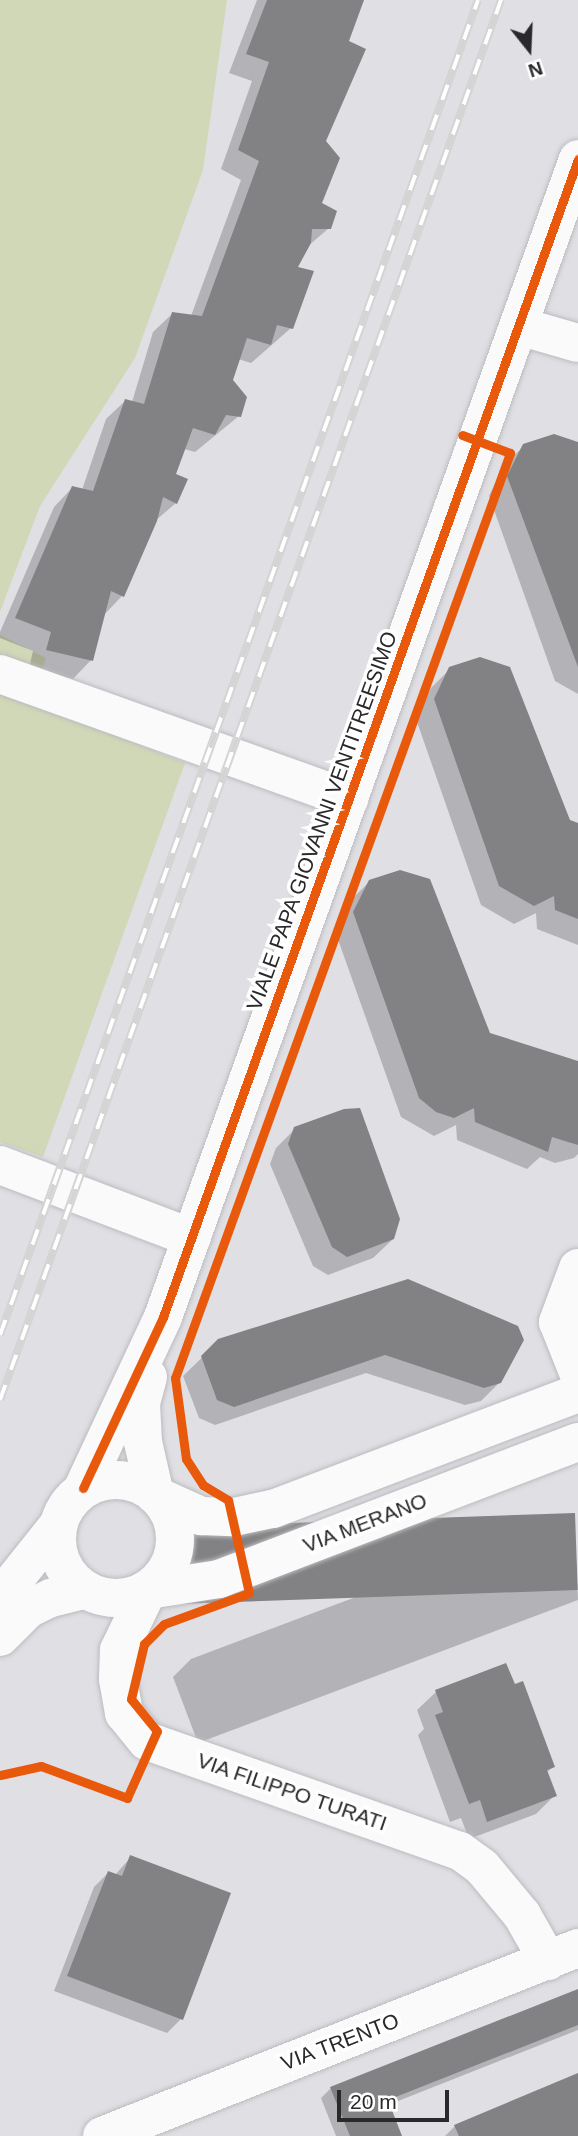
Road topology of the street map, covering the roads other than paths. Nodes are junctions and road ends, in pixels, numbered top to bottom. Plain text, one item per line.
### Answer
1 (578, 159) edge
2 (519, 326) junction
3 (578, 343) edge
4 (0, 674) edge
5 (349, 799) junction
6 (0, 1165) edge
7 (192, 1238) junction
8 (578, 1268) edge
9 (163, 1317) junction
10 (578, 1372) edge
11 (578, 1393) edge
12 (578, 1442) edge
13 (83, 1488) junction
14 (155, 1494) junction
15 (58, 1525) junction
16 (83, 1590) junction
17 (148, 1590) junction
18 (0, 1598) edge
19 (0, 1637) edge
20 (563, 1954) edge
21 (102, 2136) edge

1 - 2 street, VIALE PAPA GIOVANNI VENTITREESIMO
2 - 3 street
2 - 5 street, VIALE PAPA GIOVANNI VENTITREESIMO
4 - 5 street
5 - 7 street, VIALE PAPA GIOVANNI VENTITREESIMO
6 - 7 street
7 - 9 street, VIALE PAPA GIOVANNI VENTITREESIMO
8 - 10 street
9 - 13 street, VIALE PAPA GIOVANNI VENTITREESIMO
9 - 14 street, VIALE PAPA GIOVANNI VENTITREESIMO
11 - 14 street
12 - 17 street, VIA MERANO
13 - 14 street
13 - 15 street
14 - 17 street
15 - 16 street
15 - 18 street
16 - 17 street
16 - 19 street
17 - 20 street, VIA FILIPPO TURATI
20 - 21 street, VIA TRENTO

